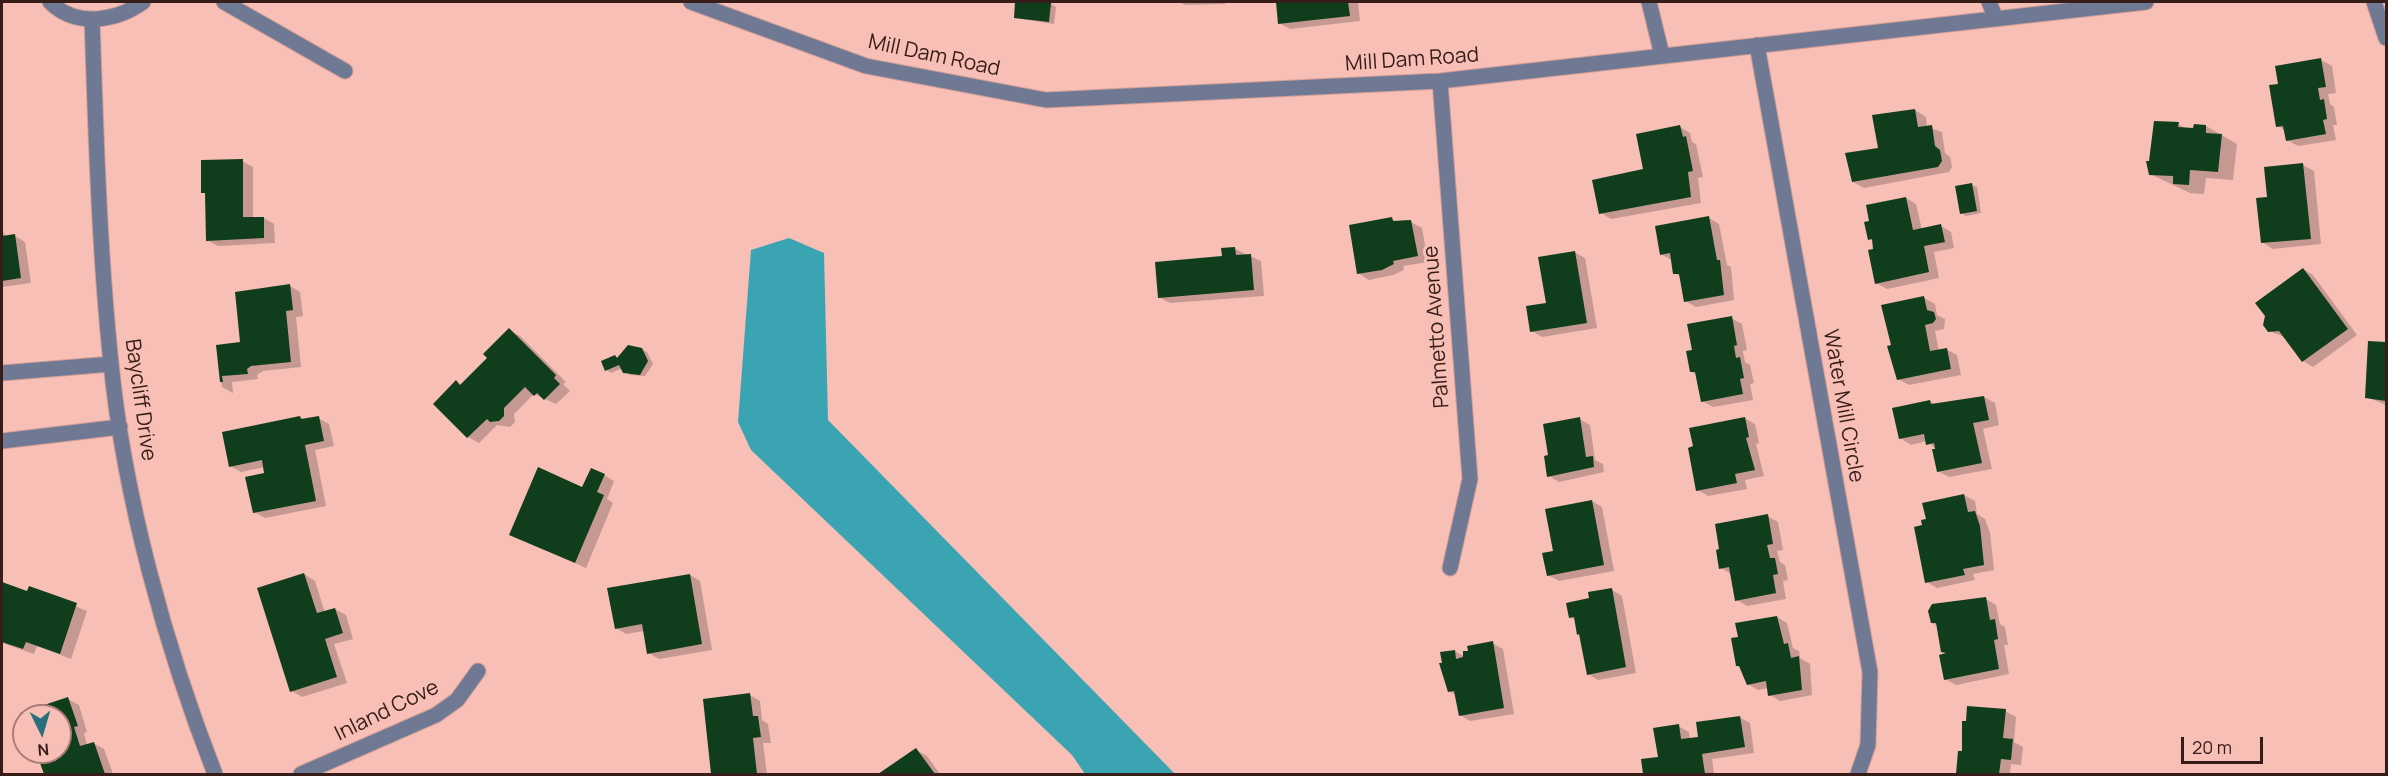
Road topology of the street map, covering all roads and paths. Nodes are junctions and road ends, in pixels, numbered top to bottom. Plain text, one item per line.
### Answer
1 (50, 2) edge
2 (143, 2) edge
3 (224, 2) edge
4 (691, 2) edge
5 (1649, 2) edge
6 (1989, 2) edge
7 (2146, 2) edge
8 (2374, 2) edge
9 (92, 19) junction
10 (1996, 19) junction
11 (2386, 38) edge
12 (1757, 45) junction
13 (1662, 55) junction
14 (345, 71) dead end
15 (1440, 81) junction
16 (111, 363) junction
17 (2, 373) edge
18 (120, 427) junction
19 (2, 441) edge
20 (1450, 568) dead end
21 (478, 670) dead end
22 (215, 774) edge
23 (301, 774) edge
24 (1858, 774) edge

1 - 9 street
2 - 9 street
3 - 14 street
4 - 15 street, Mill Dam Road
5 - 13 street
6 - 10 street
7 - 10 street, Mill Dam Road
8 - 11 street
9 - 16 street, Baycliff Drive
10 - 12 street, Mill Dam Road
12 - 13 street, Mill Dam Road
12 - 24 street, Water Mill Circle
13 - 15 street, Mill Dam Road
15 - 20 street, Palmetto Avenue
16 - 17 street
16 - 18 street, Baycliff Drive
18 - 19 street
18 - 22 street, Baycliff Drive
21 - 23 street, Inland Cove

